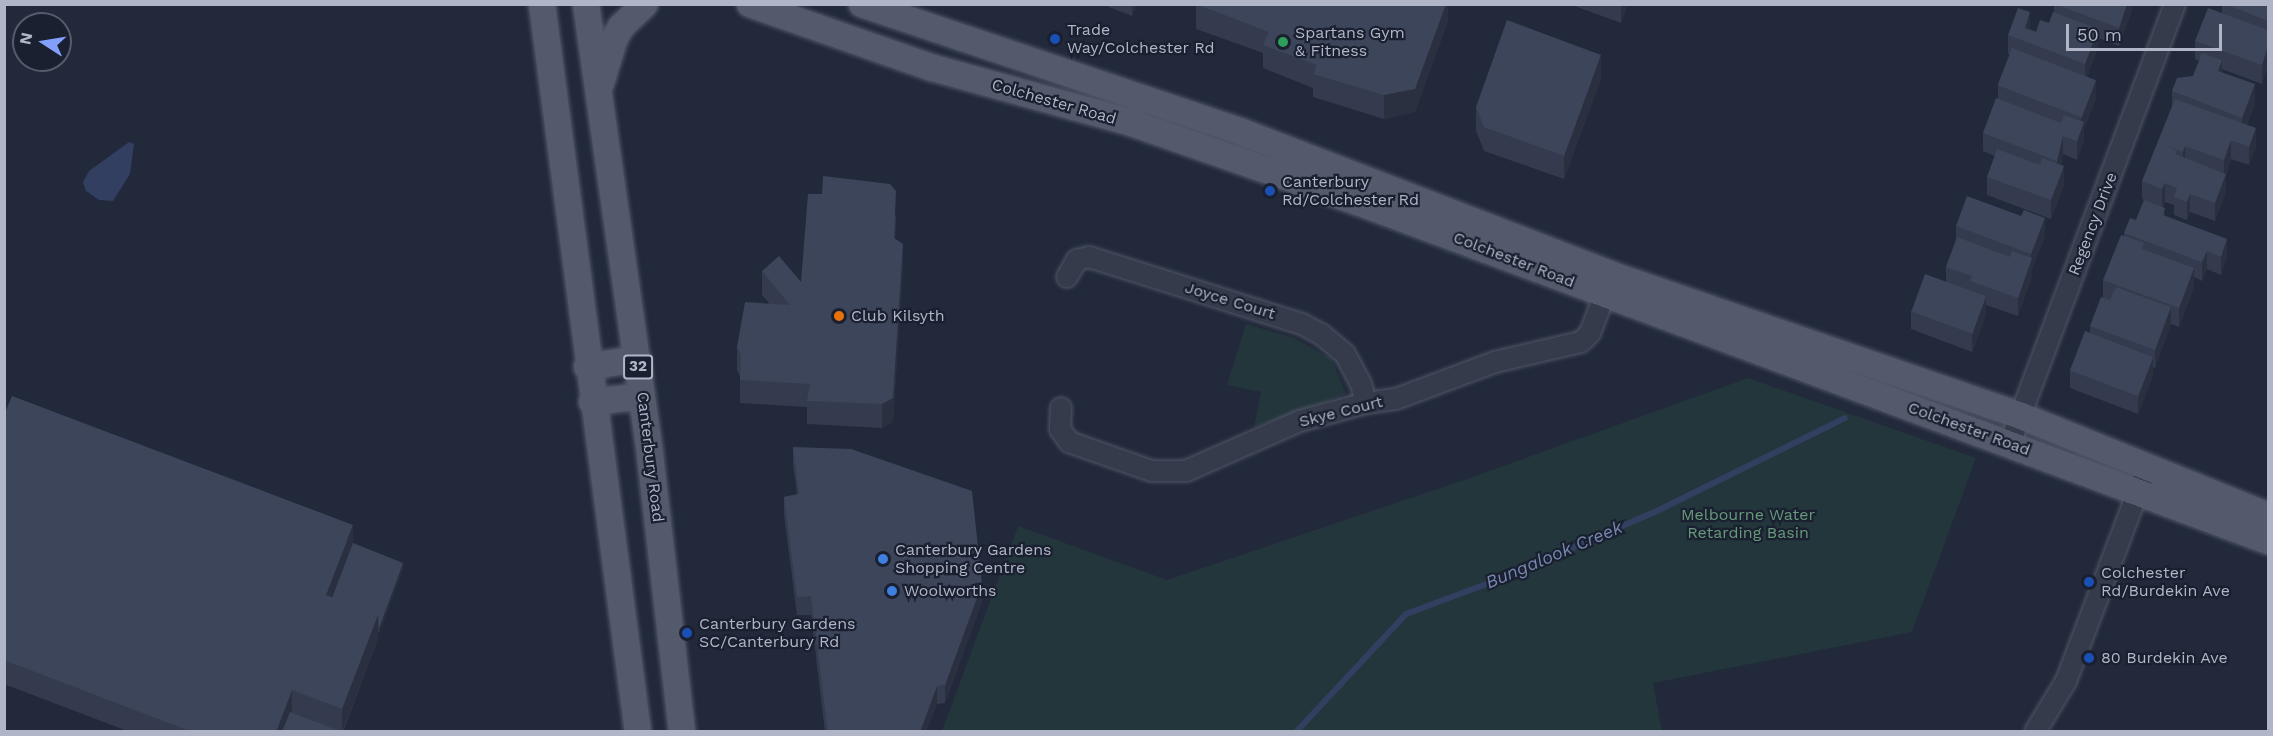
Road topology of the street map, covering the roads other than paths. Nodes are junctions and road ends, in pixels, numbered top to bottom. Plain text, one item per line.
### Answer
1 (529, 4) edge
2 (542, 4) edge
3 (586, 4) edge
4 (645, 4) edge
5 (750, 4) edge
6 (862, 4) edge
7 (2175, 4) edge
8 (549, 62) junction
9 (598, 99) junction
10 (1068, 273) dead end
11 (1608, 285) junction
12 (637, 359) junction
13 (587, 367) junction
14 (642, 396) junction
15 (592, 402) junction
16 (1366, 402) junction
17 (1061, 408) dead end
18 (2021, 416) junction
19 (2010, 443) junction
20 (2147, 467) junction
21 (2137, 494) junction
22 (2268, 516) edge
23 (2268, 541) edge
24 (638, 732) edge
25 (682, 732) edge
26 (2035, 732) edge

1 - 8 main road
2 - 8 main road
3 - 9 main road, Canterbury Road / 32
4 - 9 main road
5 - 11 main road, Colchester Road
6 - 11 main road, Colchester Road
7 - 18 street, Regency Drive
8 - 13 main road
9 - 12 main road, Canterbury Road / 32
10 - 16 street, Joyce Court
11 - 16 street, Skye Court
11 - 18 main road, Colchester Road
11 - 19 main road, Colchester Road
12 - 13 main road
12 - 14 main road, Canterbury Road / 32
13 - 15 main road
14 - 15 main road
14 - 25 main road, Canterbury Road / 32
15 - 24 main road
16 - 17 street, Skye Court
18 - 19 street, Regency Drive
18 - 20 main road, Colchester Road
19 - 21 main road, Colchester Road
20 - 21 street
20 - 22 main road, Colchester Road
21 - 23 main road, Colchester Road
21 - 26 street

